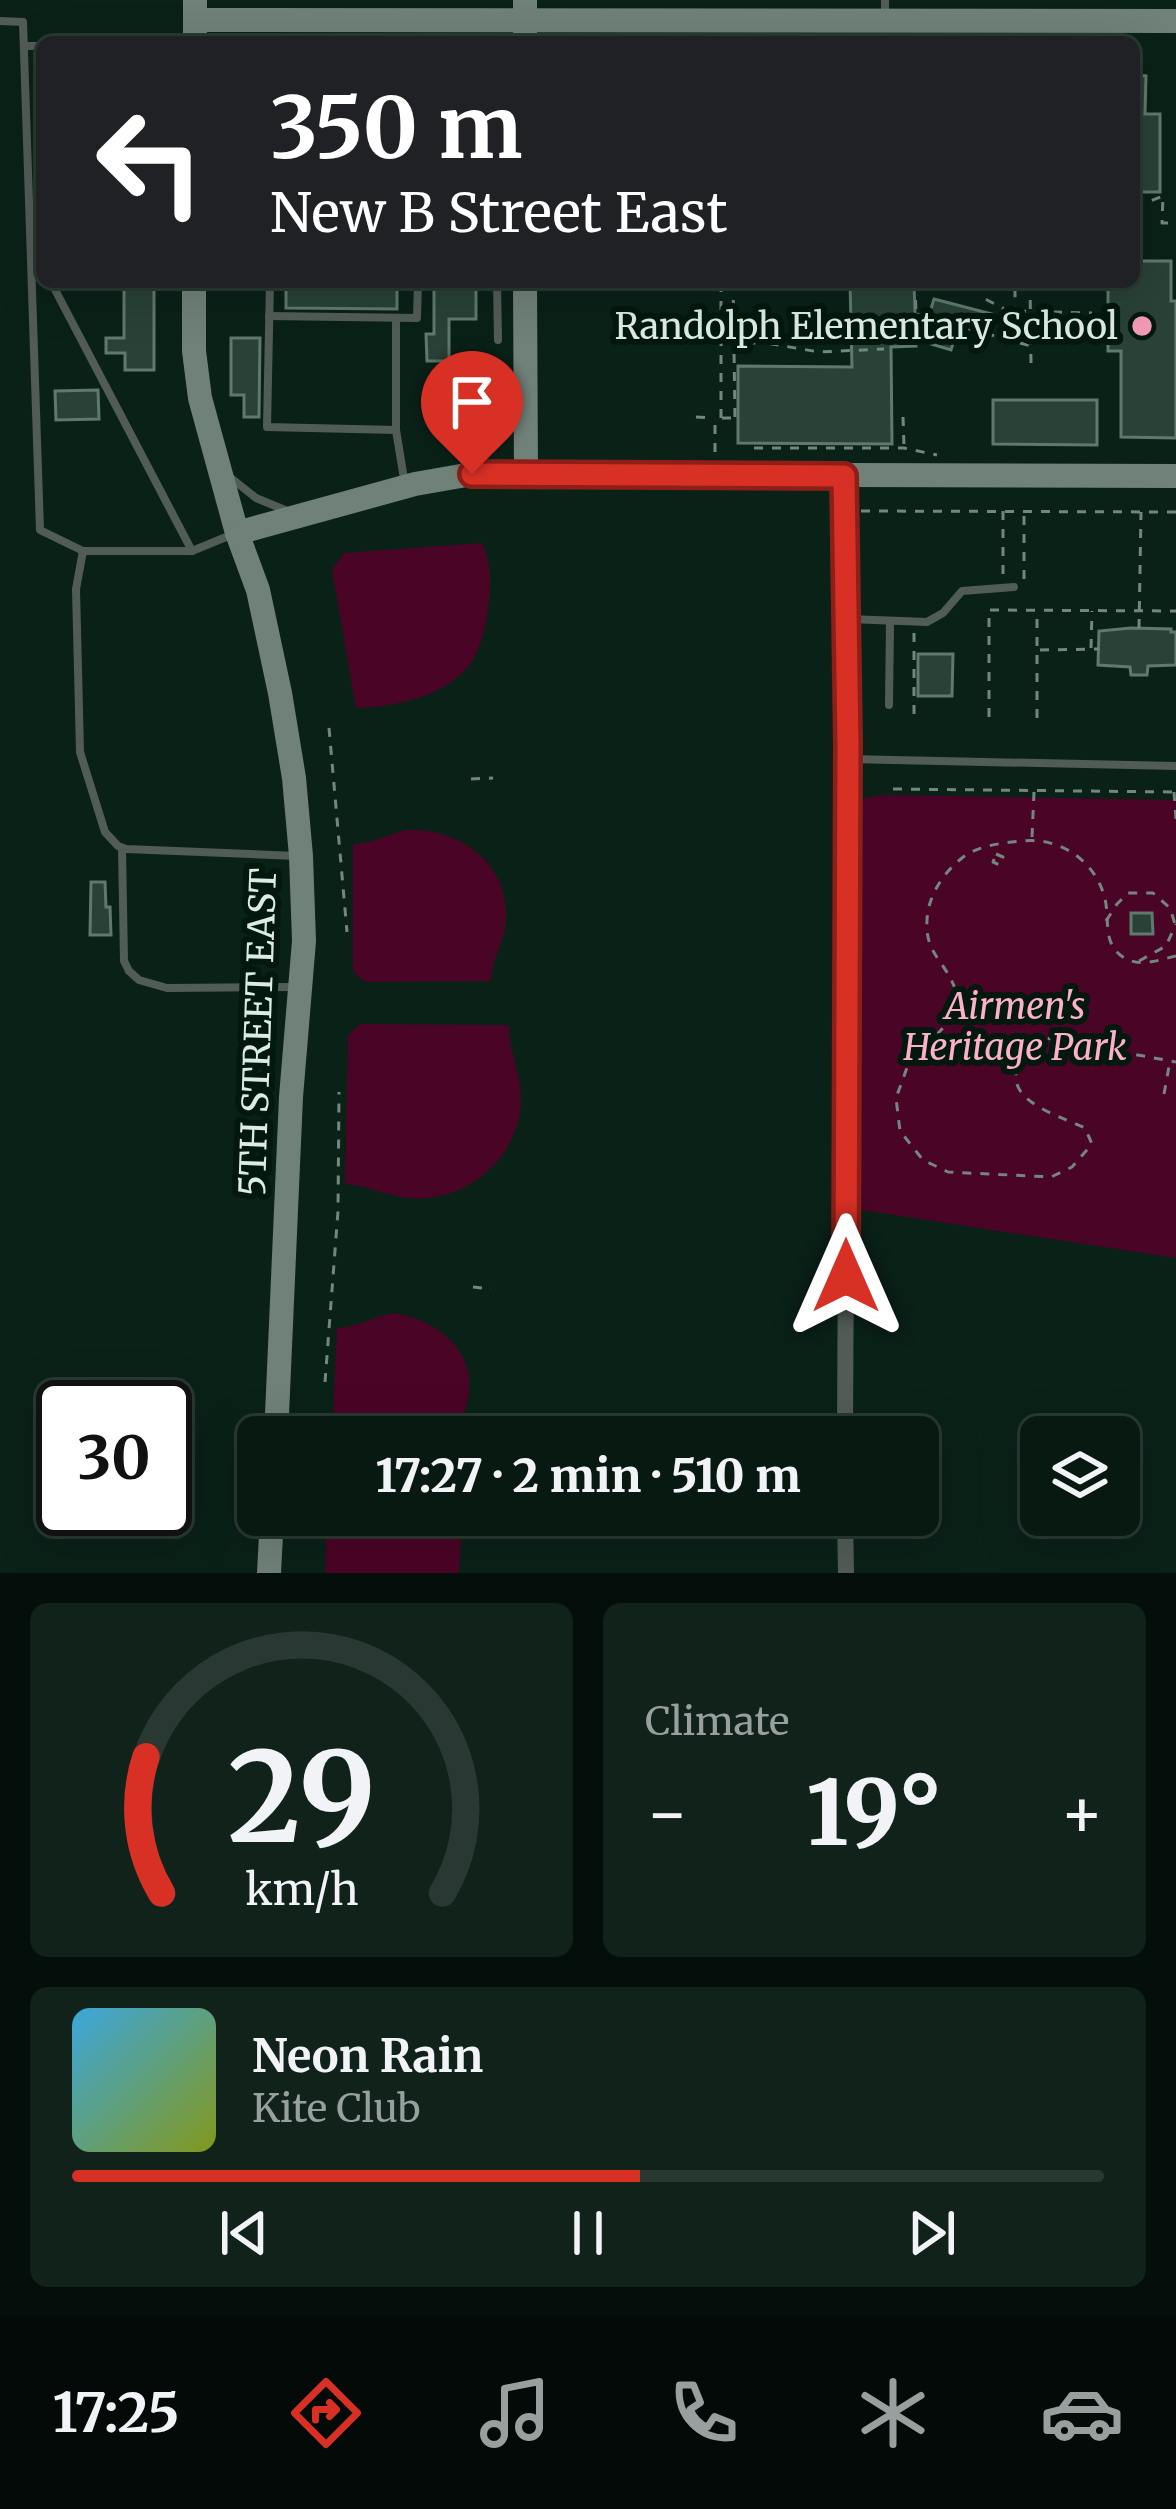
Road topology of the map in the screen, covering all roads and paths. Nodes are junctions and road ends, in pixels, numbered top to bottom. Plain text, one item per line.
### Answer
1 (778, 10) edge
2 (885, 10) edge
3 (1132, 10) edge
4 (525, 20) edge
5 (0, 21) edge
6 (195, 21) edge
7 (1176, 21) edge
8 (24, 46) junction
9 (36, 46) edge
10 (1140, 200) edge
11 (1176, 223) edge
12 (36, 240) edge
13 (31, 242) junction
14 (36, 252) edge
15 (54, 288) edge
16 (194, 288) edge
17 (270, 288) edge
18 (418, 288) edge
19 (497, 288) edge
20 (525, 288) edge
21 (722, 288) edge
22 (734, 288) edge
23 (915, 288) edge
24 (985, 288) edge
25 (1015, 288) edge
26 (1030, 288) edge
27 (1003, 308) junction
28 (1015, 310) junction
29 (1030, 311) junction
30 (1092, 313) dead end
31 (916, 314) junction
32 (269, 316) junction
33 (396, 318) junction
34 (1090, 337) dead end
35 (1030, 338) junction
36 (498, 340) dead end
37 (734, 346) junction
38 (1030, 346) junction
39 (916, 347) dead end
40 (884, 349) dead end
41 (1031, 363) dead end
42 (721, 373) junction
43 (734, 373) junction
44 (696, 417) dead end
45 (903, 417) dead end
46 (718, 418) junction
47 (396, 430) junction
48 (754, 448) dead end
49 (904, 448) junction
50 (935, 453) dead end
51 (218, 464) junction
52 (526, 474) junction
53 (715, 475) junction
54 (844, 476) junction
55 (1176, 476) edge
56 (405, 486) junction
57 (1003, 511) junction
58 (1024, 511) junction
59 (861, 512) dead end
60 (1141, 512) junction
61 (1176, 512) edge
62 (304, 514) junction
63 (237, 532) junction
64 (83, 551) junction
65 (192, 551) junction
66 (1014, 589) junction
67 (1092, 610) junction
68 (1140, 610) junction
69 (1176, 610) edge
70 (1037, 611) junction
71 (847, 619) junction
72 (890, 622) junction
73 (914, 623) junction
74 (1139, 628) dead end
75 (1037, 650) junction
76 (889, 705) dead end
77 (914, 714) dead end
78 (989, 717) dead end
79 (1037, 718) dead end
80 (329, 728) dead end
81 (848, 759) junction
82 (1176, 766) edge
83 (471, 778) dead end
84 (493, 778) dead end
85 (892, 789) dead end
86 (1034, 790) junction
87 (1175, 792) edge
88 (1176, 819) edge
89 (1032, 840) junction
90 (993, 844) junction
91 (122, 848) junction
92 (996, 854) dead end
93 (301, 856) junction
94 (1106, 921) junction
95 (1176, 924) edge
96 (347, 932) dead end
97 (1176, 956) edge
98 (1137, 962) junction
99 (301, 987) junction
100 (1173, 1061) edge
101 (339, 1092) dead end
102 (1164, 1094) dead end
103 (473, 1287) dead end
104 (491, 1289) dead end
105 (325, 1382) dead end
106 (277, 1416) edge
107 (845, 1416) edge
108 (271, 1536) edge
109 (845, 1536) edge
110 (268, 1573) edge
111 (846, 1573) edge

1 - 2 street
1 - 4 street
2 - 3 street
3 - 7 street
4 - 6 street
5 - 8 lane
8 - 9 lane
8 - 13 lane
10 - 11 path
12 - 13 lane
13 - 14 lane
13 - 64 lane
15 - 65 lane
16 - 51 street, 5TH STREET EAST
17 - 32 lane
18 - 33 lane
19 - 36 lane
20 - 52 street
21 - 42 path
22 - 37 path
23 - 31 path
24 - 27 path
25 - 28 path
26 - 29 path
27 - 28 path
27 - 28 path
28 - 29 path
29 - 30 path
29 - 35 path
31 - 38 path
31 - 39 path
32 - 33 lane
32 - 47 lane
33 - 47 lane
34 - 35 path
35 - 38 path
37 - 40 path
37 - 43 path
38 - 41 path
42 - 43 path
42 - 46 path
43 - 46 path
44 - 46 path
45 - 49 path
46 - 53 path
47 - 56 lane
48 - 49 path
49 - 50 path
51 - 62 lane
51 - 63 street, 5TH STREET EAST
52 - 53 street
52 - 56 street
53 - 54 street
54 - 55 street
54 - 71 street
56 - 62 street
57 - 58 path
57 - 59 path
57 - 66 path
58 - 60 path
58 - 66 path
60 - 61 path
60 - 68 path
62 - 63 street
63 - 65 lane
63 - 93 street, 5TH STREET EAST
64 - 65 lane
64 - 91 lane
66 - 73 lane
67 - 68 path
67 - 70 path
67 - 75 path
68 - 69 path
68 - 74 path
70 - 75 path
70 - 78 path
71 - 72 lane
71 - 81 street
72 - 73 lane
72 - 76 lane
73 - 77 path
75 - 79 path
80 - 96 path
81 - 82 lane
81 - 107 street
83 - 84 path
85 - 86 path
86 - 87 path
86 - 89 path
87 - 88 path
89 - 90 path
89 - 94 path
90 - 92 path
90 - 100 path
91 - 93 lane
91 - 99 lane
93 - 99 street, 5TH STREET EAST
94 - 95 path
94 - 98 path
95 - 98 path
97 - 98 path
99 - 106 street, 5TH STREET EAST
100 - 102 path
101 - 105 path
103 - 104 path
108 - 110 street
109 - 111 street

